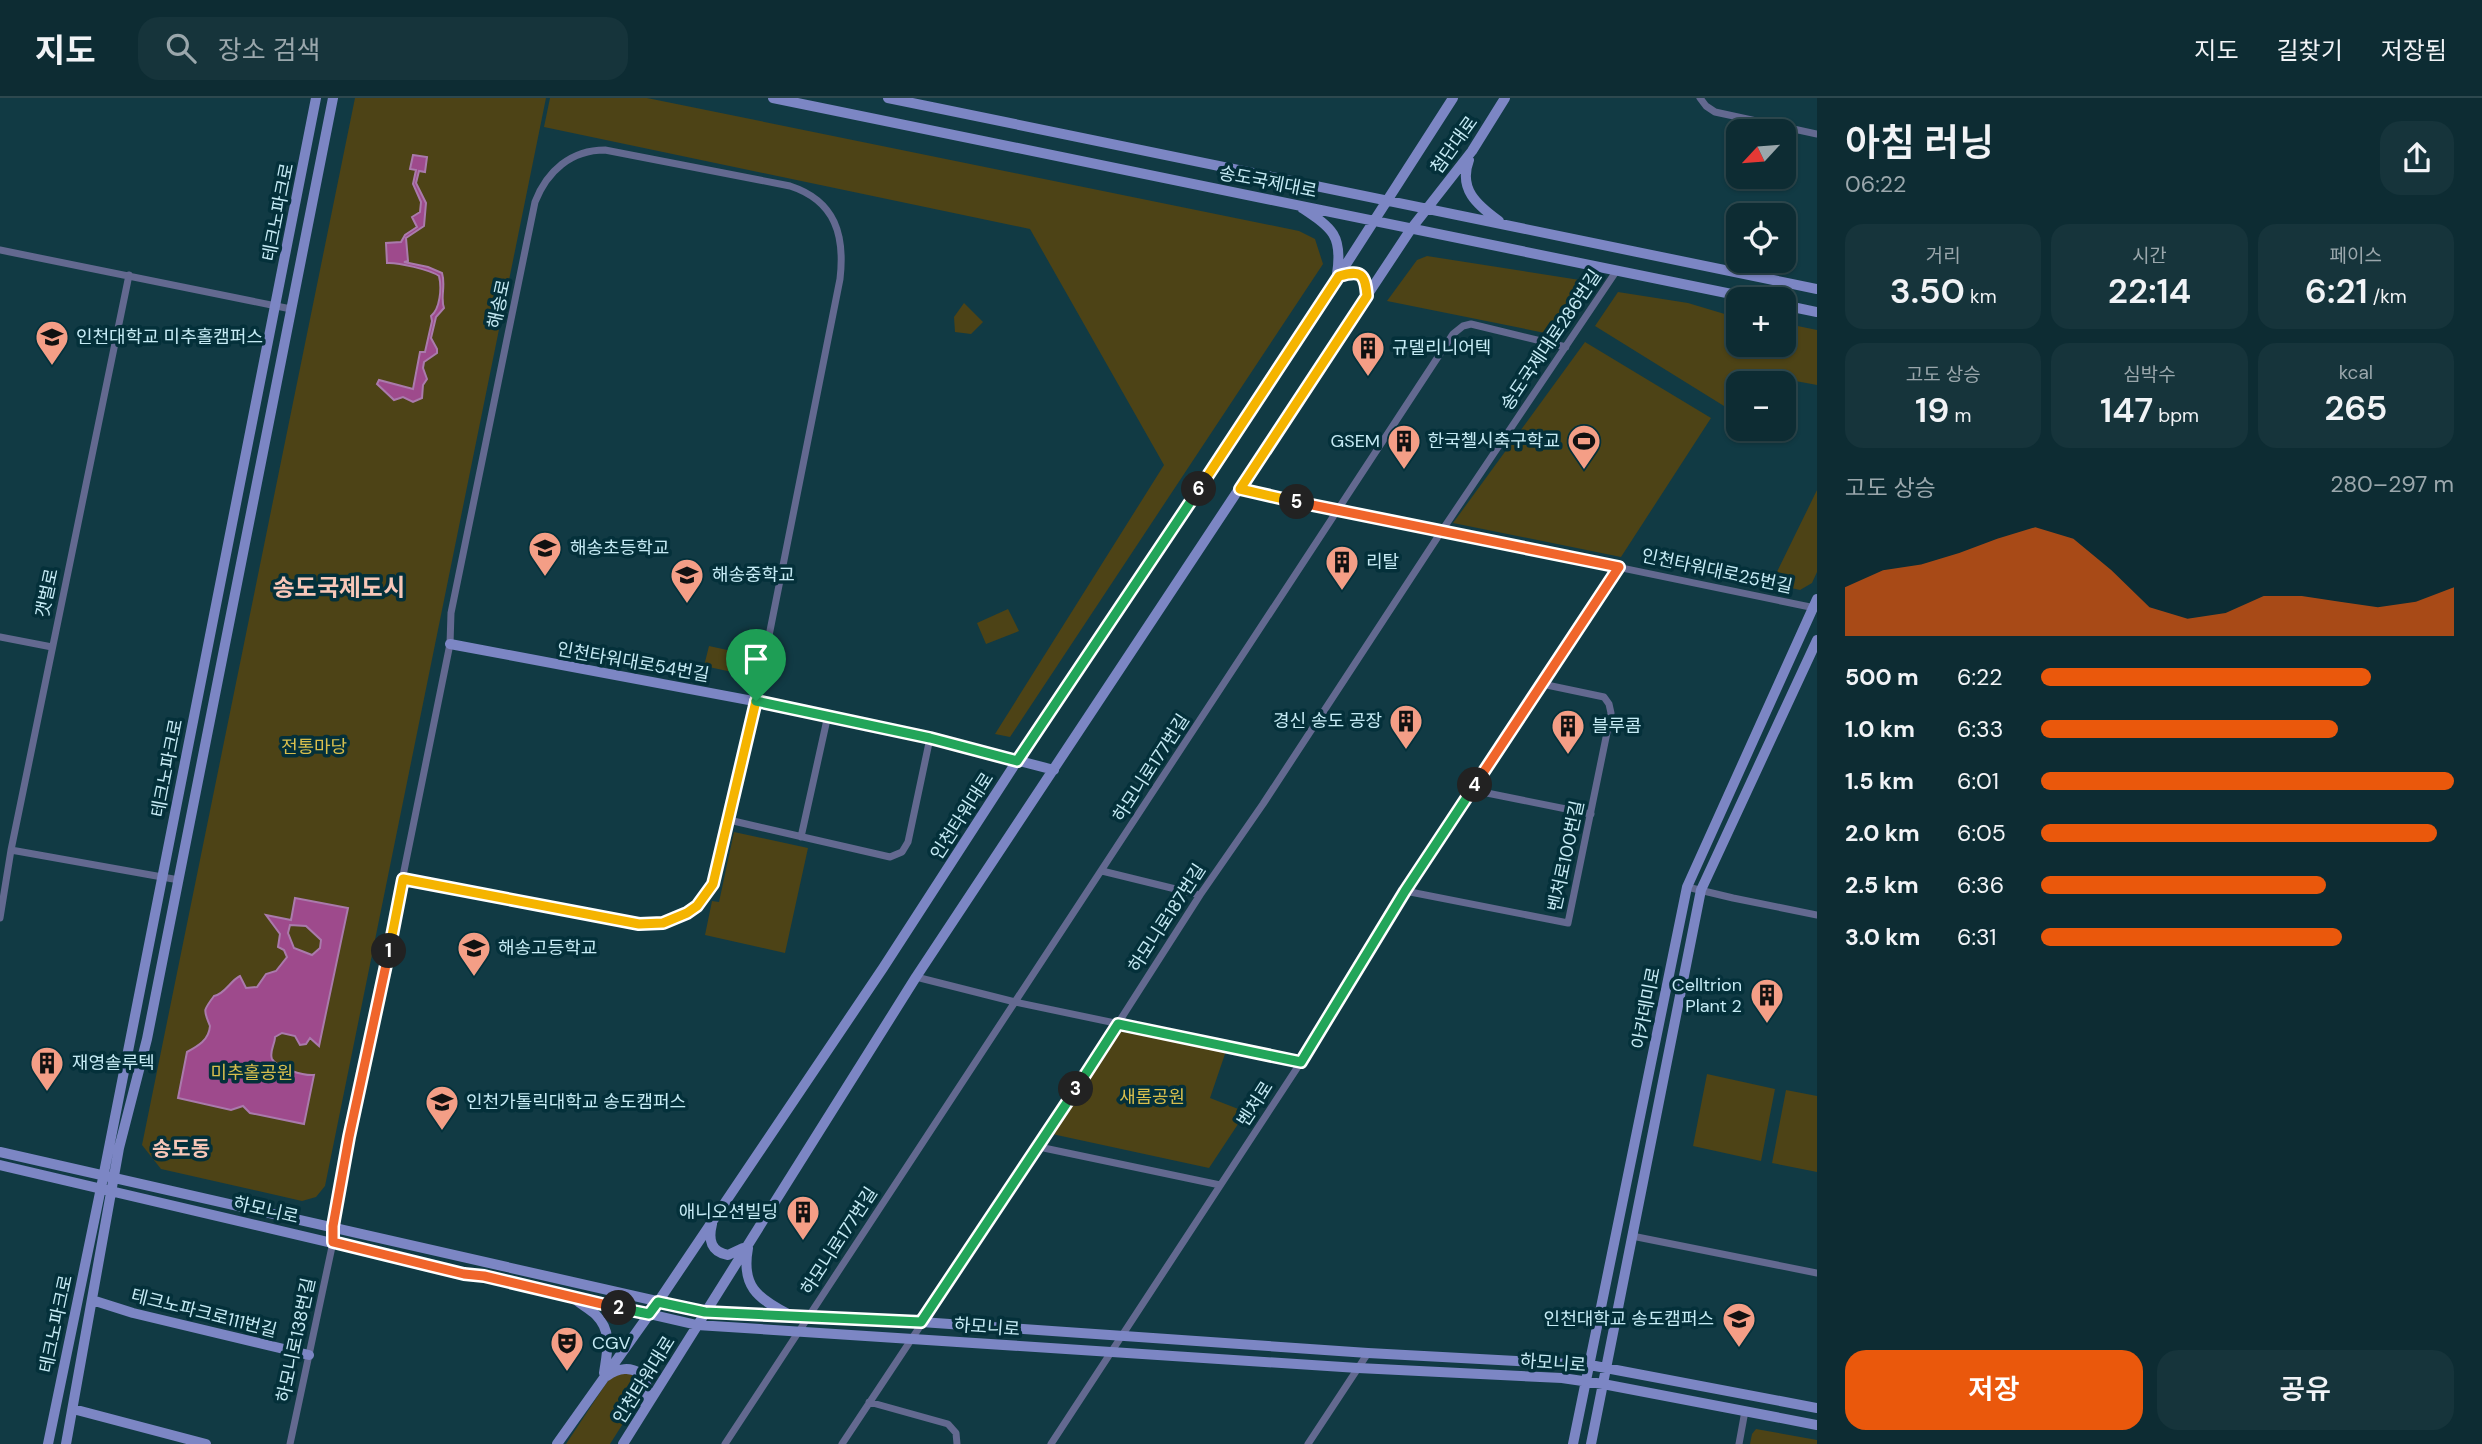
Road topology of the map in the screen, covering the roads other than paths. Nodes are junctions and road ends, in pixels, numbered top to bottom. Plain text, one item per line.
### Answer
1 (316, 98) edge
2 (333, 98) edge
3 (773, 98) edge
4 (888, 98) edge
5 (1453, 98) edge
6 (1505, 98) edge
7 (1700, 98) edge
8 (1817, 134) edge
9 (1472, 150) junction
10 (1386, 200) junction
11 (1296, 204) junction
12 (1426, 208) junction
13 (1376, 220) junction
14 (1502, 224) junction
15 (1411, 229) junction
16 (0, 250) edge
17 (1617, 270) junction
18 (130, 275) junction
19 (1338, 278) junction
20 (1817, 289) edge
21 (1726, 293) edge
22 (1367, 296) junction
23 (275, 306) junction
24 (1796, 308) edge
25 (291, 309) junction
26 (1817, 312) edge
27 (1566, 347) junction
28 (1240, 489) junction
29 (1338, 511) junction
30 (1441, 532) junction
31 (1619, 567) junction
32 (1816, 605) edge
33 (0, 637) edge
34 (1817, 640) edge
35 (450, 644) junction
36 (52, 647) junction
37 (1542, 684) junction
38 (756, 701) junction
39 (828, 715) junction
40 (930, 738) junction
41 (1017, 761) junction
42 (1055, 770) junction
43 (1472, 790) junction
44 (1591, 814) junction
45 (729, 820) junction
46 (801, 837) junction
47 (11, 850) junction
48 (1102, 871) junction
49 (161, 876) junction
50 (403, 879) junction
51 (178, 880) junction
52 (1687, 887) junction
53 (1702, 890) junction
54 (1405, 891) junction
55 (1200, 895) junction
56 (1817, 915) edge
57 (0, 918) edge
58 (916, 976) junction
59 (1015, 1002) junction
60 (1118, 1024) junction
61 (1301, 1062) junction
62 (1039, 1147) junction
63 (0, 1152) edge
64 (0, 1165) edge
65 (103, 1175) junction
66 (114, 1178) junction
67 (1220, 1185) junction
68 (100, 1188) junction
69 (112, 1191) junction
70 (713, 1221) junction
71 (333, 1226) junction
72 (1633, 1236) junction
73 (333, 1242) junction
74 (748, 1244) junction
75 (1817, 1273) edge
76 (574, 1298) junction
77 (92, 1300) junction
78 (658, 1302) junction
79 (705, 1312) junction
80 (649, 1314) junction
81 (792, 1316) junction
82 (809, 1317) junction
83 (921, 1322) junction
84 (697, 1325) junction
85 (799, 1332) junction
86 (1121, 1337) junction
87 (911, 1338) junction
88 (1111, 1352) junction
89 (1368, 1353) junction
90 (309, 1355) junction
91 (1590, 1365) junction
92 (1358, 1368) junction
93 (1607, 1368) junction
94 (601, 1381) junction
95 (1587, 1381) junction
96 (1603, 1384) junction
97 (869, 1402) junction
98 (1817, 1408) edge
99 (73, 1409) junction
100 (1745, 1411) junction
101 (638, 1420) junction
102 (1817, 1425) edge
103 (48, 1444) edge
104 (66, 1444) edge
105 (206, 1444) edge
106 (290, 1444) edge
107 (556, 1444) edge
108 (623, 1444) edge
109 (725, 1444) edge
110 (842, 1444) edge
111 (957, 1444) edge
112 (1051, 1444) edge
113 (1308, 1444) edge
114 (1573, 1444) edge
115 (1591, 1444) edge
116 (1739, 1444) edge

1 - 23 street, 테크노파크로
2 - 25 street, 테크노파크로
3 - 11 street, 송도국제대로
4 - 10 street, 송도국제대로
5 - 10 street, 첨단대로
6 - 9 street, 첨단대로
7 - 8 street
9 - 12 street, 첨단대로
9 - 14 street
10 - 12 street, 송도국제대로
10 - 13 street, 인천타워대로
11 - 13 street, 송도국제대로
11 - 19 street
12 - 14 street, 송도국제대로
12 - 15 street, 인천타워대로
13 - 15 street, 송도국제대로
13 - 19 street, 인천타워대로
14 - 20 street, 송도국제대로
15 - 17 street, 송도국제대로
15 - 22 street, 인천타워대로
16 - 18 street
17 - 21 street, 송도국제대로
17 - 27 street, 송도국제대로286번길
18 - 23 street
18 - 36 street, 갯벌로
19 - 22 street
19 - 41 street, 인천타워대로
22 - 28 street, 인천타워대로
23 - 25 street
23 - 49 street, 테크노파크로
24 - 26 street
25 - 51 street, 테크노파크로
27 - 29 street, 하모니로177번길
27 - 30 street, 송도국제대로286번길
28 - 29 street, 인천타워대로25번길
28 - 42 street, 인천타워대로
29 - 30 street, 인천타워대로25번길
29 - 48 street, 하모니로177번길
30 - 31 street, 인천타워대로25번길
30 - 55 street, 하모니로187번길
31 - 32 street, 인천타워대로25번길
31 - 37 street, 벤처로
32 - 52 street, 아카데미로
33 - 36 street
34 - 53 street, 아카데미로
35 - 38 street, 인천타워대로54번길
35 - 38 street, 해송로
35 - 50 street, 해송로
36 - 47 street, 갯벌로
37 - 43 street, 벤처로
37 - 44 street, 벤처로100번길
38 - 39 street, 인천타워대로54번길
38 - 45 street, 해송로
39 - 40 street, 인천타워대로54번길
39 - 46 street
40 - 41 street, 인천타워대로54번길
40 - 46 street
41 - 42 street, 인천타워대로54번길
41 - 70 street, 인천타워대로
42 - 58 street, 인천타워대로
43 - 44 street
43 - 54 street, 벤처로
44 - 54 street, 벤처로100번길
45 - 46 street
45 - 50 street, 해송로
47 - 49 street
47 - 57 street, 갯벌로
48 - 55 street
48 - 59 street, 하모니로177번길
49 - 51 street
49 - 65 street, 테크노파크로
50 - 71 street, 해송로
51 - 66 street, 테크노파크로
52 - 53 street
52 - 91 street, 아카데미로
53 - 56 street
53 - 72 street, 아카데미로
54 - 61 street, 벤처로
55 - 60 street, 하모니로187번길
58 - 59 street
58 - 74 street, 인천타워대로
59 - 60 street
59 - 82 street, 하모니로177번길
60 - 61 street
60 - 62 street, 하모니로187번길
61 - 67 street, 벤처로
62 - 67 street
62 - 83 street, 하모니로187번길
63 - 65 street, 하모니로
64 - 68 street, 하모니로
65 - 66 street, 하모니로
65 - 68 street, 테크노파크로
66 - 69 street, 테크노파크로
66 - 71 street, 하모니로
67 - 86 street, 벤처로
68 - 69 street, 하모니로
68 - 103 street, 테크노파크로
69 - 73 street, 하모니로
69 - 77 street, 테크노파크로
70 - 74 street
70 - 78 street, 인천타워대로
71 - 73 street, 하모니로138번길
71 - 78 street, 하모니로
72 - 75 street
72 - 93 street, 아카데미로
73 - 76 street, 하모니로
73 - 90 street, 하모니로138번길
74 - 79 street, 인천타워대로
74 - 81 street
76 - 80 street, 하모니로
76 - 94 street
77 - 90 street, 테크노파크로111번길
77 - 99 street, 테크노파크로
78 - 79 street, 하모니로
78 - 80 street, 인천타워대로
79 - 81 street, 하모니로
79 - 84 street, 인천타워대로
80 - 84 street, 하모니로
80 - 94 street, 인천타워대로
81 - 82 street, 하모니로
82 - 83 street, 하모니로
82 - 85 street, 하모니로177번길
83 - 86 street, 하모니로
83 - 87 street, 하모니로187번길
84 - 85 street, 하모니로
84 - 101 street, 인천타워대로
85 - 87 street, 하모니로
85 - 109 street, 하모니로177번길
86 - 88 street, 벤처로
86 - 89 street, 하모니로
87 - 88 street, 하모니로
87 - 97 street, 하모니로187번길
88 - 92 street, 하모니로
88 - 112 street, 벤처로
89 - 91 street, 하모니로
89 - 92 street
90 - 106 street, 하모니로138번길
91 - 93 street, 하모니로
91 - 95 street, 아카데미로
92 - 95 street, 하모니로
92 - 113 street
93 - 96 street, 아카데미로
93 - 98 street, 하모니로
94 - 101 street
94 - 107 street, 인천타워대로
95 - 96 street, 하모니로
95 - 114 street, 아카데미로
96 - 100 street, 하모니로
96 - 115 street, 아카데미로
97 - 110 street, 하모니로187번길
97 - 111 street
99 - 104 street, 테크노파크로
99 - 105 street
100 - 102 street, 하모니로
100 - 116 street
101 - 108 street, 인천타워대로

